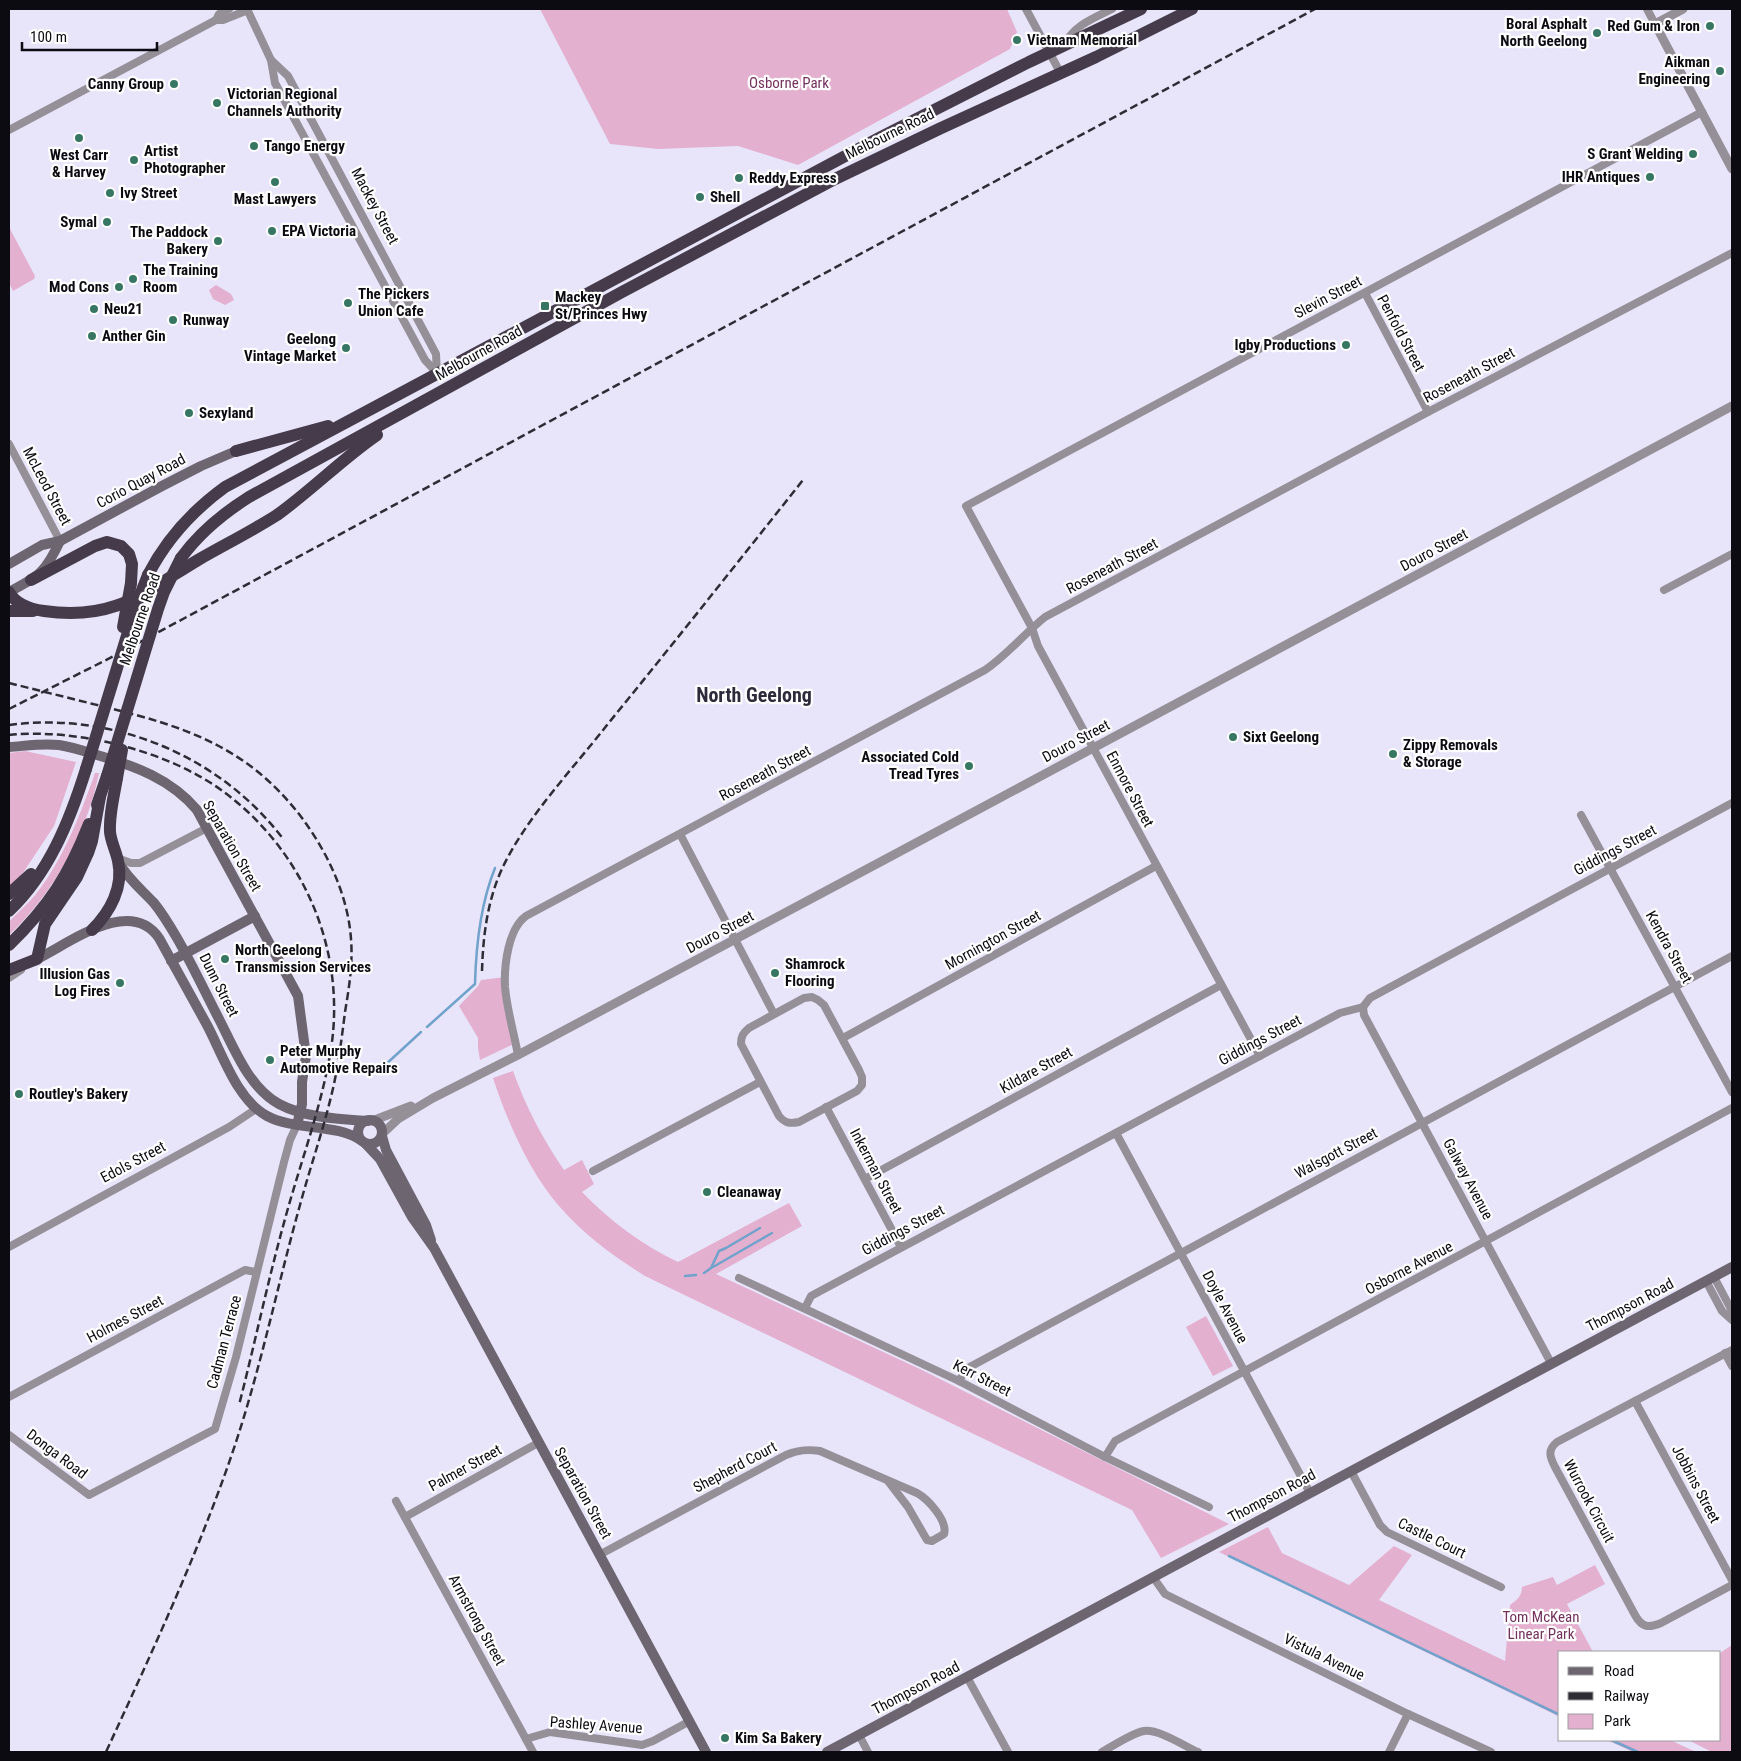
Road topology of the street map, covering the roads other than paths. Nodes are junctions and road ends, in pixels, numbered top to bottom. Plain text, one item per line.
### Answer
1 (229, 9) edge
2 (247, 9) edge
3 (1026, 9) edge
4 (1112, 9) edge
5 (1141, 9) edge
6 (1192, 9) edge
7 (1647, 9) edge
8 (1683, 9) edge
9 (216, 20) junction
10 (1655, 24) junction
11 (1064, 46) junction
12 (1050, 52) junction
13 (271, 60) junction
14 (1061, 74) junction
15 (1702, 112) junction
16 (9, 130) edge
17 (1732, 169) edge
18 (1732, 253) edge
19 (403, 292) junction
20 (1365, 293) junction
21 (392, 298) junction
22 (437, 373) junction
23 (446, 390) junction
24 (1732, 406) edge
25 (416, 407) junction
26 (1428, 412) junction
27 (351, 419) junction
28 (9, 444) edge
29 (236, 451) joint
30 (966, 506) joint
31 (60, 541) junction
32 (1732, 554) edge
33 (9, 564) edge
34 (32, 580) junction
35 (1664, 590) dead end
36 (9, 592) edge
37 (40, 610) junction
38 (9, 611) edge
39 (1032, 628) junction
40 (116, 672) junction
41 (9, 747) edge
42 (1093, 747) junction
43 (112, 777) junction
44 (100, 797) junction
45 (1732, 803) edge
46 (1581, 815) dead end
47 (207, 828) junction
48 (680, 834) junction
49 (58, 842) junction
50 (117, 859) junction
51 (1156, 866) junction
52 (1610, 868) junction
53 (9, 894) edge
54 (9, 912) edge
55 (256, 916) junction
56 (92, 930) junction
57 (735, 940) junction
58 (9, 945) edge
59 (185, 954) junction
60 (1732, 956) edge
61 (37, 959) junction
62 (171, 961) junction
63 (9, 970) edge
64 (9, 978) edge
65 (1221, 985) junction
66 (1675, 987) junction
67 (1364, 1007) junction
68 (774, 1014) junction
69 (843, 1038) junction
70 (518, 1055) junction
71 (1260, 1056) junction
72 (760, 1082) junction
73 (1732, 1092) edge
74 (266, 1096) junction
75 (432, 1098) junction
76 (826, 1107) junction
77 (1732, 1108) edge
78 (256, 1109) junction
79 (301, 1111) junction
80 (370, 1120) junction
81 (1422, 1123) junction
82 (297, 1126) junction
83 (1116, 1133) junction
84 (382, 1135) junction
85 (363, 1142) junction
86 (593, 1171) dead end
87 (865, 1179) junction
88 (1486, 1242) junction
89 (9, 1246) edge
90 (901, 1247) junction
91 (434, 1248) junction
92 (1180, 1253) junction
93 (1732, 1267) edge
94 (256, 1272) junction
95 (739, 1278) dead end
96 (1710, 1279) junction
97 (805, 1308) junction
98 (1732, 1311) edge
99 (1732, 1320) edge
100 (1732, 1343) edge
101 (1729, 1351) edge
102 (1551, 1363) junction
103 (1732, 1366) edge
104 (1244, 1372) junction
105 (959, 1381) junction
106 (9, 1397) edge
107 (1635, 1401) junction
108 (9, 1435) edge
109 (538, 1443) junction
110 (1105, 1457) junction
111 (1351, 1471) junction
112 (888, 1481) junction
113 (1310, 1493) junction
114 (89, 1495) joint
115 (396, 1501) dead end
116 (1209, 1507) dead end
117 (405, 1517) junction
118 (599, 1555) junction
119 (1154, 1577) junction
120 (1732, 1580) edge
121 (1732, 1585) edge
122 (1501, 1587) dead end
123 (968, 1677) junction
124 (1408, 1714) junction
125 (690, 1721) junction
126 (859, 1735) junction
127 (526, 1739) junction
128 (534, 1752) edge
129 (706, 1752) edge
130 (828, 1752) edge
131 (868, 1752) edge
132 (1008, 1752) edge
133 (1102, 1752) edge
134 (1198, 1752) edge
135 (1390, 1752) edge
136 (1491, 1752) edge

1 - 9 street
2 - 9 street
2 - 13 street, Mackey Street
3 - 12 street
4 - 11 street
5 - 11 highway, Melbourne Road
6 - 14 highway, Melbourne Road
7 - 10 street
8 - 10 street
9 - 16 street
10 - 15 street
11 - 12 highway, Melbourne Road
12 - 14 street
12 - 22 highway, Melbourne Road
13 - 19 street, Mackey Street
13 - 21 street, Mackey Street
14 - 23 highway, Melbourne Road
15 - 17 street
15 - 20 street, Slevin Street
18 - 26 street, Roseneath Street
19 - 21 street
19 - 22 street, Mackey Street
20 - 26 street, Penfold Street
20 - 30 street, Slevin Street
21 - 22 street, Mackey Street
22 - 23 highway, Mackey Street
22 - 27 highway, Melbourne Road
23 - 25 highway, Melbourne Road
24 - 42 street, Douro Street
25 - 37 highway
25 - 43 highway, Melbourne Road, bridge
26 - 39 street, Roseneath Street
27 - 29 highway
27 - 40 highway, Melbourne Road, bridge
28 - 31 street, McLeod Street
29 - 31 main road, Corio Quay Road
30 - 39 street, Enmore Street
31 - 33 main road, Corio Quay Road
31 - 34 main road
32 - 35 street
34 - 36 main road
34 - 40 highway, bridge
36 - 37 highway
37 - 38 highway
39 - 42 street, Enmore Street
39 - 48 street, Roseneath Street
40 - 49 highway, Melbourne Road, bridge
41 - 47 main road, Separation Street
42 - 51 street, Enmore Street
42 - 57 street, Douro Street
43 - 44 highway
43 - 50 highway
44 - 58 highway
44 - 61 highway
45 - 52 street, Giddings Street
46 - 52 street, Kendra Street
47 - 50 street
47 - 55 main road, Separation Street
48 - 57 street
48 - 70 street, Roseneath Street
49 - 53 highway
49 - 54 highway, Melbourne Road
50 - 56 highway
50 - 59 main road, Dunn Street
51 - 65 street, Enmore Street
51 - 69 street, Mornington Street
52 - 66 street, Kendra Street
52 - 67 street, Giddings Street
55 - 59 main road
55 - 79 main road, Separation Street
56 - 61 main road, Dunn Street
56 - 62 main road, Dunn Street
57 - 68 street
57 - 70 street, Douro Street
59 - 62 main road
59 - 74 main road, Dunn Street
60 - 66 street, Walsgott Street
61 - 63 highway
61 - 64 street
62 - 78 main road, Dunn Street
65 - 71 street, Enmore Street
65 - 87 street, Kildare Street
66 - 73 street, Kendra Street
66 - 81 street, Walsgott Street
67 - 71 street, Giddings Street
67 - 81 street, Galway Avenue
68 - 69 street
68 - 72 street
69 - 76 street
70 - 75 street, Douro Street
71 - 83 street, Giddings Street
72 - 76 street
72 - 86 street
74 - 78 main road, Edols Street
74 - 79 main road, Dunn Street
75 - 80 street, Douro Street
75 - 84 street, Douro Street
76 - 87 street, Inkerman Street
77 - 88 street, Osborne Avenue
78 - 82 main road, Dunn Street
78 - 89 street, Edols Street
79 - 80 main road
79 - 82 main road
80 - 84 main road
80 - 85 main road
81 - 88 street, Galway Avenue
81 - 92 street, Walsgott Street
82 - 85 main road, Separation Street
82 - 94 street, Cadman Terrace
83 - 90 street, Giddings Street
83 - 92 street, Doyle Avenue
84 - 85 main road
84 - 91 main road, Separation Street
85 - 91 main road, Separation Street
87 - 90 street, Inkerman Street
88 - 102 street, Galway Avenue
88 - 104 street, Osborne Avenue
90 - 97 street, Giddings Street
91 - 109 main road, Separation Street
92 - 104 street, Doyle Avenue
92 - 105 street, Walsgott Street
93 - 96 main road, Thompson Road
94 - 106 street, Holmes Street
94 - 114 street, Cadman Terrace
95 - 97 street, Kerr Street
96 - 98 street
96 - 99 street
96 - 102 main road, Thompson Road
97 - 105 street, Kerr Street
100 - 101 street, Wurrook Circuit
101 - 103 street
101 - 107 street, Wurrook Circuit
102 - 111 main road, Thompson Road
104 - 110 street, Osborne Avenue
104 - 113 street, Doyle Avenue
105 - 110 street, Kerr Street
107 - 120 street, Jobbins Street
107 - 121 street, Wurrook Circuit
108 - 114 street, Donga Road
109 - 117 street, Palmer Street
109 - 118 main road, Separation Street
110 - 116 street, Kerr Street
111 - 113 main road, Thompson Road
111 - 122 street, Castle Court
112 - 112 street, Shepherd Court
112 - 118 street, Shepherd Court
113 - 119 main road, Thompson Road
115 - 117 street, Armstrong Street
117 - 127 street, Armstrong Street
118 - 125 main road, Separation Street
119 - 123 main road, Thompson Road
119 - 124 street, Vistula Avenue
123 - 126 main road, Thompson Road
123 - 132 street
124 - 135 street
124 - 136 street, Vistula Avenue
125 - 127 street, Pashley Avenue
125 - 129 main road, Separation Street
126 - 130 main road, Thompson Road
126 - 131 street
127 - 128 street, Armstrong Street
133 - 134 street

